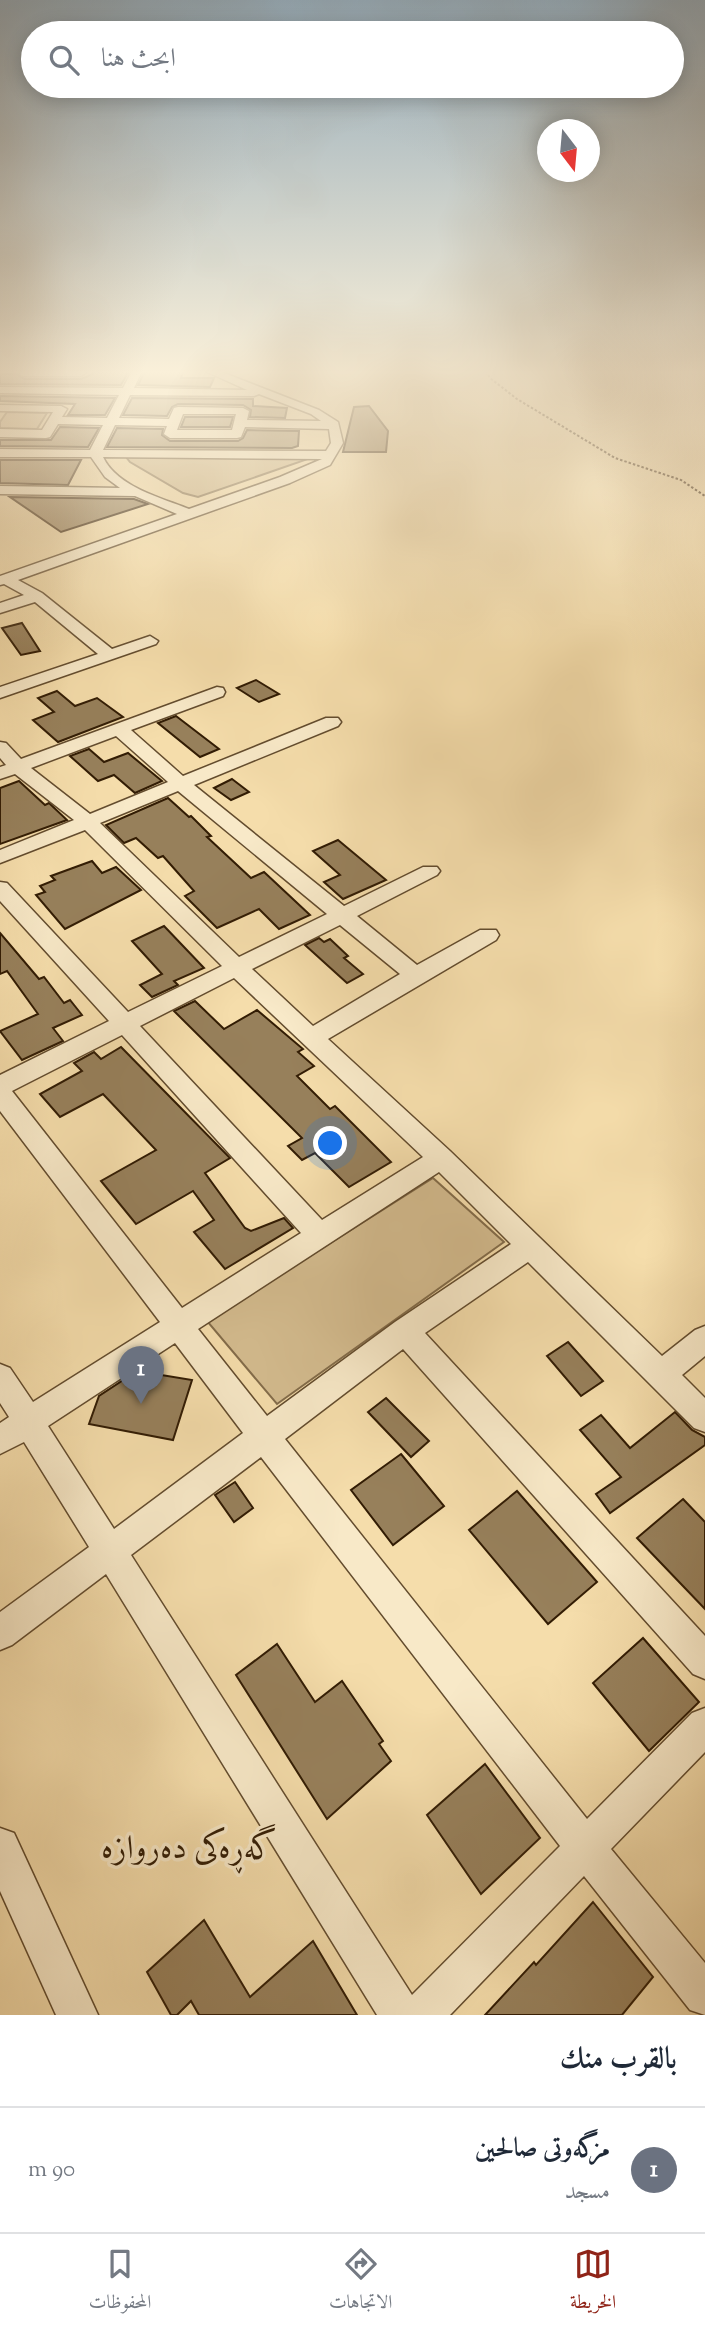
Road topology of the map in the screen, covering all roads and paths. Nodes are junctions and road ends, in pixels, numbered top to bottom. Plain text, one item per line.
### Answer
1 (98, 465) edge
2 (319, 465) edge
3 (636, 465) edge
4 (0, 489) edge
5 (139, 492) junction
6 (705, 496) edge
7 (189, 514) junction
8 (2, 580) edge
9 (37, 596) junction
10 (0, 608) edge
11 (150, 641) dead end
12 (110, 655) junction
13 (1, 691) edge
14 (217, 692) dead end
15 (332, 722) dead end
16 (118, 728) junction
17 (0, 747) edge
18 (9, 770) edge
19 (180, 783) junction
20 (87, 821) junction
21 (0, 857) edge
22 (430, 871) dead end
23 (0, 888) edge
24 (341, 915) junction
25 (488, 935) dead end
26 (237, 968) junction
27 (415, 975) junction
28 (123, 1024) junction
29 (312, 1038) junction
30 (0, 1086) edge
31 (0, 1093) edge
32 (441, 1157) junction
33 (320, 1236) junction
34 (530, 1247) junction
35 (179, 1326) junction
36 (405, 1331) junction
37 (705, 1339) edge
38 (661, 1374) junction
39 (0, 1377) edge
40 (705, 1418) edge
41 (14, 1431) edge
42 (262, 1437) junction
43 (110, 1552) junction
44 (0, 1633) edge
45 (705, 1662) edge
46 (705, 1726) edge
47 (0, 1847) edge
48 (585, 1848) junction
49 (705, 1995) edge
50 (77, 2015) edge
51 (401, 2015) edge
52 (421, 2015) edge

1 - 5 street
2 - 7 street
3 - 6 path
4 - 5 street
5 - 7 street
7 - 8 street
8 - 9 street
9 - 10 street
9 - 12 street
11 - 12 street
12 - 13 street
14 - 16 street
15 - 19 street
16 - 18 street
16 - 19 street
17 - 18 street
18 - 20 street
19 - 20 street
19 - 24 street
20 - 21 street
20 - 26 street
22 - 24 street
23 - 28 street
24 - 26 street
24 - 27 street
25 - 27 street
26 - 28 street
26 - 29 street
27 - 29 street
28 - 30 street
28 - 33 street
29 - 32 street
31 - 35 street
32 - 33 street
32 - 34 street
33 - 35 street
34 - 36 street
34 - 38 street
35 - 41 street
35 - 42 street
36 - 42 street
36 - 45 street
37 - 38 street
38 - 40 street
39 - 41 street
41 - 43 street
42 - 43 street
42 - 48 street
43 - 44 street
43 - 51 street
46 - 48 street
47 - 50 street
48 - 49 street
48 - 52 street

